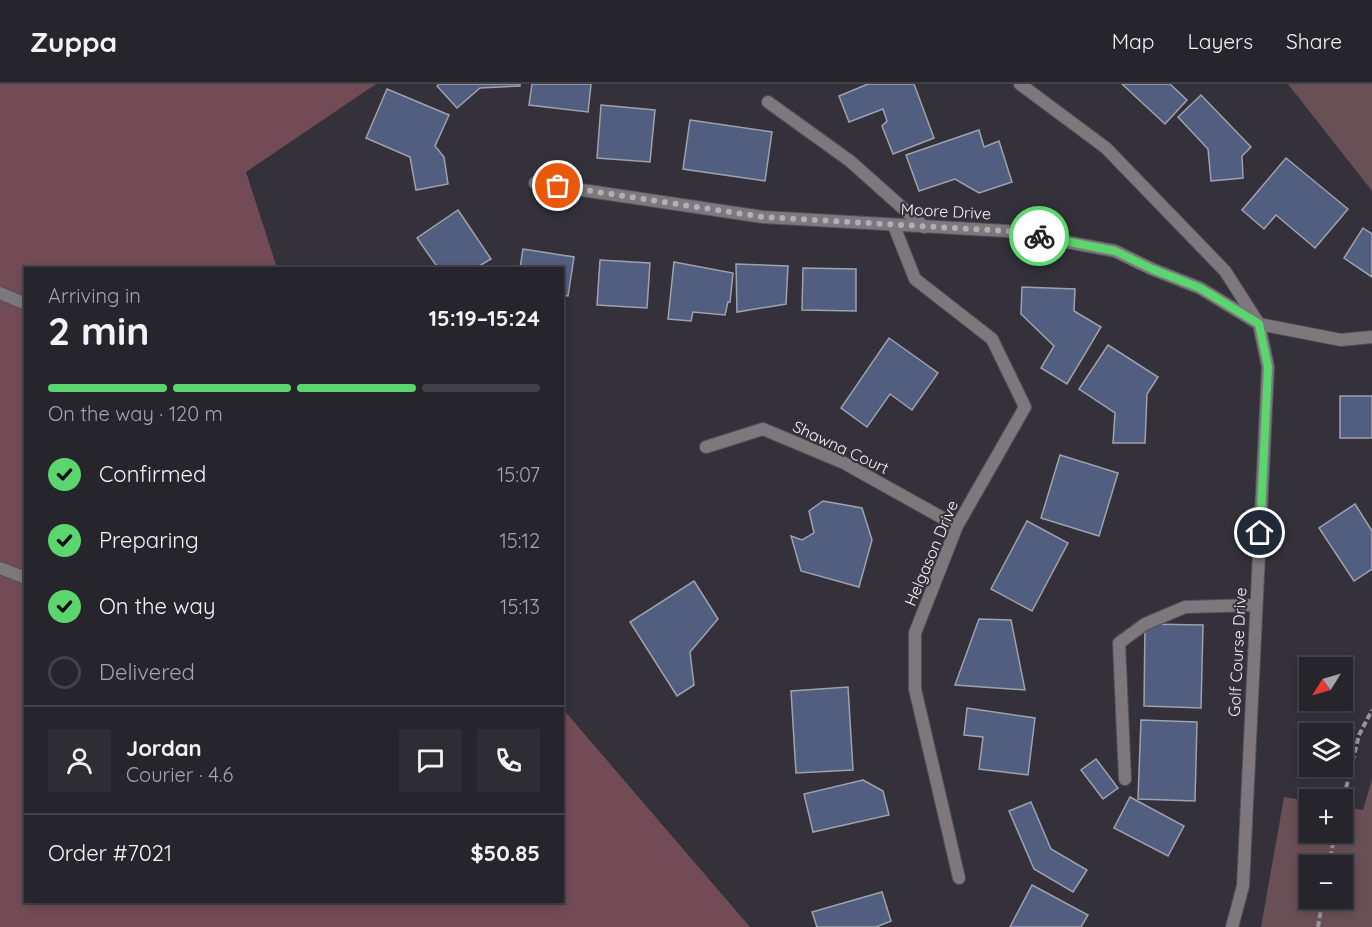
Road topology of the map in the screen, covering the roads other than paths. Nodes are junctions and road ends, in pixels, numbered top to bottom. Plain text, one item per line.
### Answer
1 (1020, 84) edge
2 (768, 102) dead end
3 (535, 183) dead end
4 (894, 226) junction
5 (924, 227) junction
6 (0, 293) edge
7 (24, 303) edge
8 (1259, 324) junction
9 (1372, 337) edge
10 (706, 447) dead end
11 (957, 526) junction
12 (0, 568) edge
13 (24, 577) edge
14 (1256, 605) junction
15 (1125, 779) dead end
16 (958, 878) dead end
17 (1232, 927) edge

1 - 8 street, Golf Course Drive
2 - 5 street
3 - 4 street, Moore Drive
4 - 5 street, Moore Drive
4 - 11 street, Helgason Drive
5 - 8 street, Moore Drive
6 - 7 street
8 - 9 street, Moore Drive
8 - 14 street, Golf Course Drive
10 - 11 street, Shawna Court
11 - 16 street, Helgason Drive
12 - 13 street
14 - 15 street
14 - 17 street, Golf Course Drive

